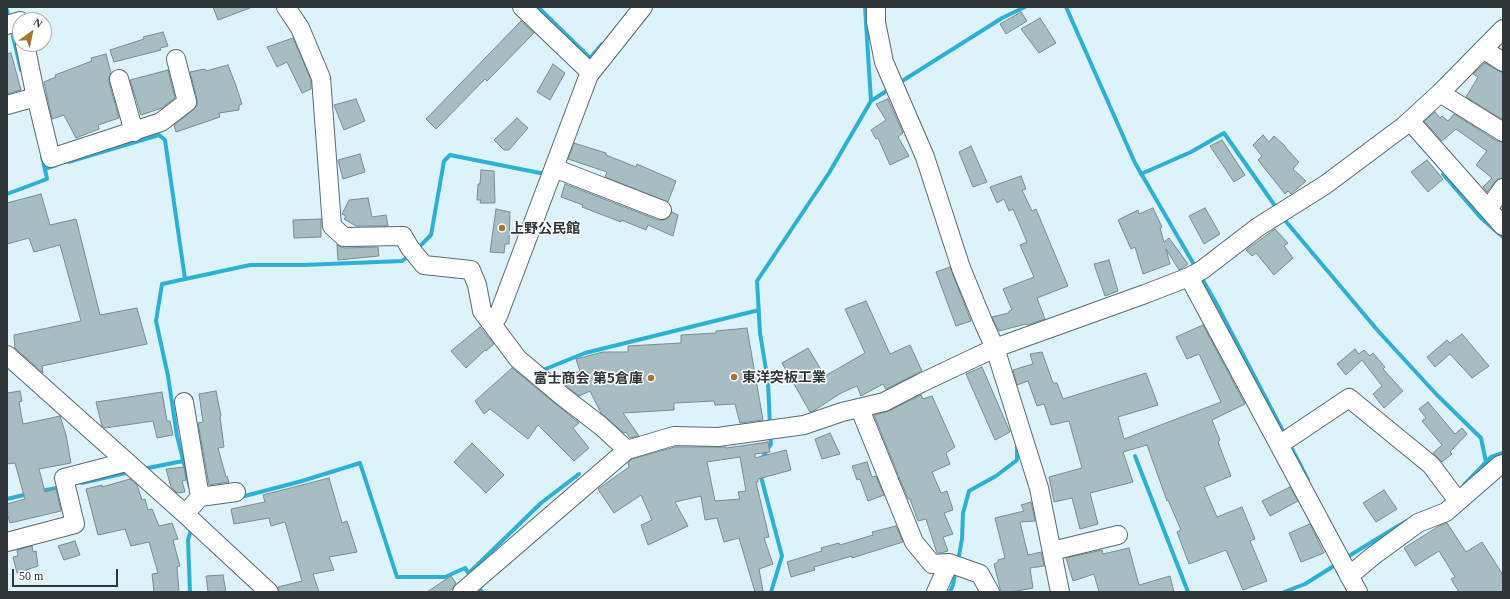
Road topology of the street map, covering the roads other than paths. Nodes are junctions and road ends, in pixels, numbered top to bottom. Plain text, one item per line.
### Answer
1 (286, 7) edge
2 (522, 7) edge
3 (642, 7) edge
4 (876, 7) edge
5 (1503, 29) edge
6 (1483, 50) junction
7 (25, 52) edge
8 (176, 59) dead end
9 (1503, 62) edge
10 (587, 71) junction
11 (119, 79) dead end
12 (1440, 93) junction
13 (25, 100) edge
14 (1410, 121) junction
15 (134, 132) junction
16 (1503, 132) edge
17 (554, 168) junction
18 (1503, 188) edge
19 (1488, 209) junction
20 (662, 210) dead end
21 (1503, 226) edge
22 (1195, 274) junction
23 (495, 320) junction
24 (995, 348) junction
25 (7, 355) edge
26 (184, 402) dead end
27 (860, 408) junction
28 (1279, 445) junction
29 (627, 450) junction
30 (126, 462) junction
31 (1503, 464) edge
32 (236, 492) dead end
33 (1458, 501) junction
34 (194, 510) junction
35 (1118, 535) dead end
36 (7, 542) edge
37 (1052, 551) junction
38 (949, 563) junction
39 (1349, 576) junction
40 (269, 592) edge
41 (462, 592) edge
42 (936, 592) edge
43 (990, 592) edge
44 (1060, 592) edge
45 (1358, 592) edge

1 - 23 street
2 - 10 street
3 - 10 street
4 - 24 street
5 - 6 street
6 - 9 street
6 - 12 street
7 - 13 street
8 - 15 street
10 - 17 street
11 - 15 street
12 - 14 street
12 - 16 street
13 - 15 street
14 - 19 street
14 - 22 street
17 - 20 street
17 - 23 street
18 - 19 street
19 - 21 street
22 - 24 street
22 - 28 street
23 - 29 street
24 - 27 street
24 - 37 street
25 - 30 street
26 - 34 street
27 - 29 street
27 - 38 street
28 - 33 street
28 - 39 street
29 - 41 street
30 - 34 street
30 - 36 street
31 - 33 street
32 - 34 street
33 - 39 street
34 - 40 street
35 - 37 street
37 - 44 street
38 - 42 street
38 - 43 street
39 - 45 street

